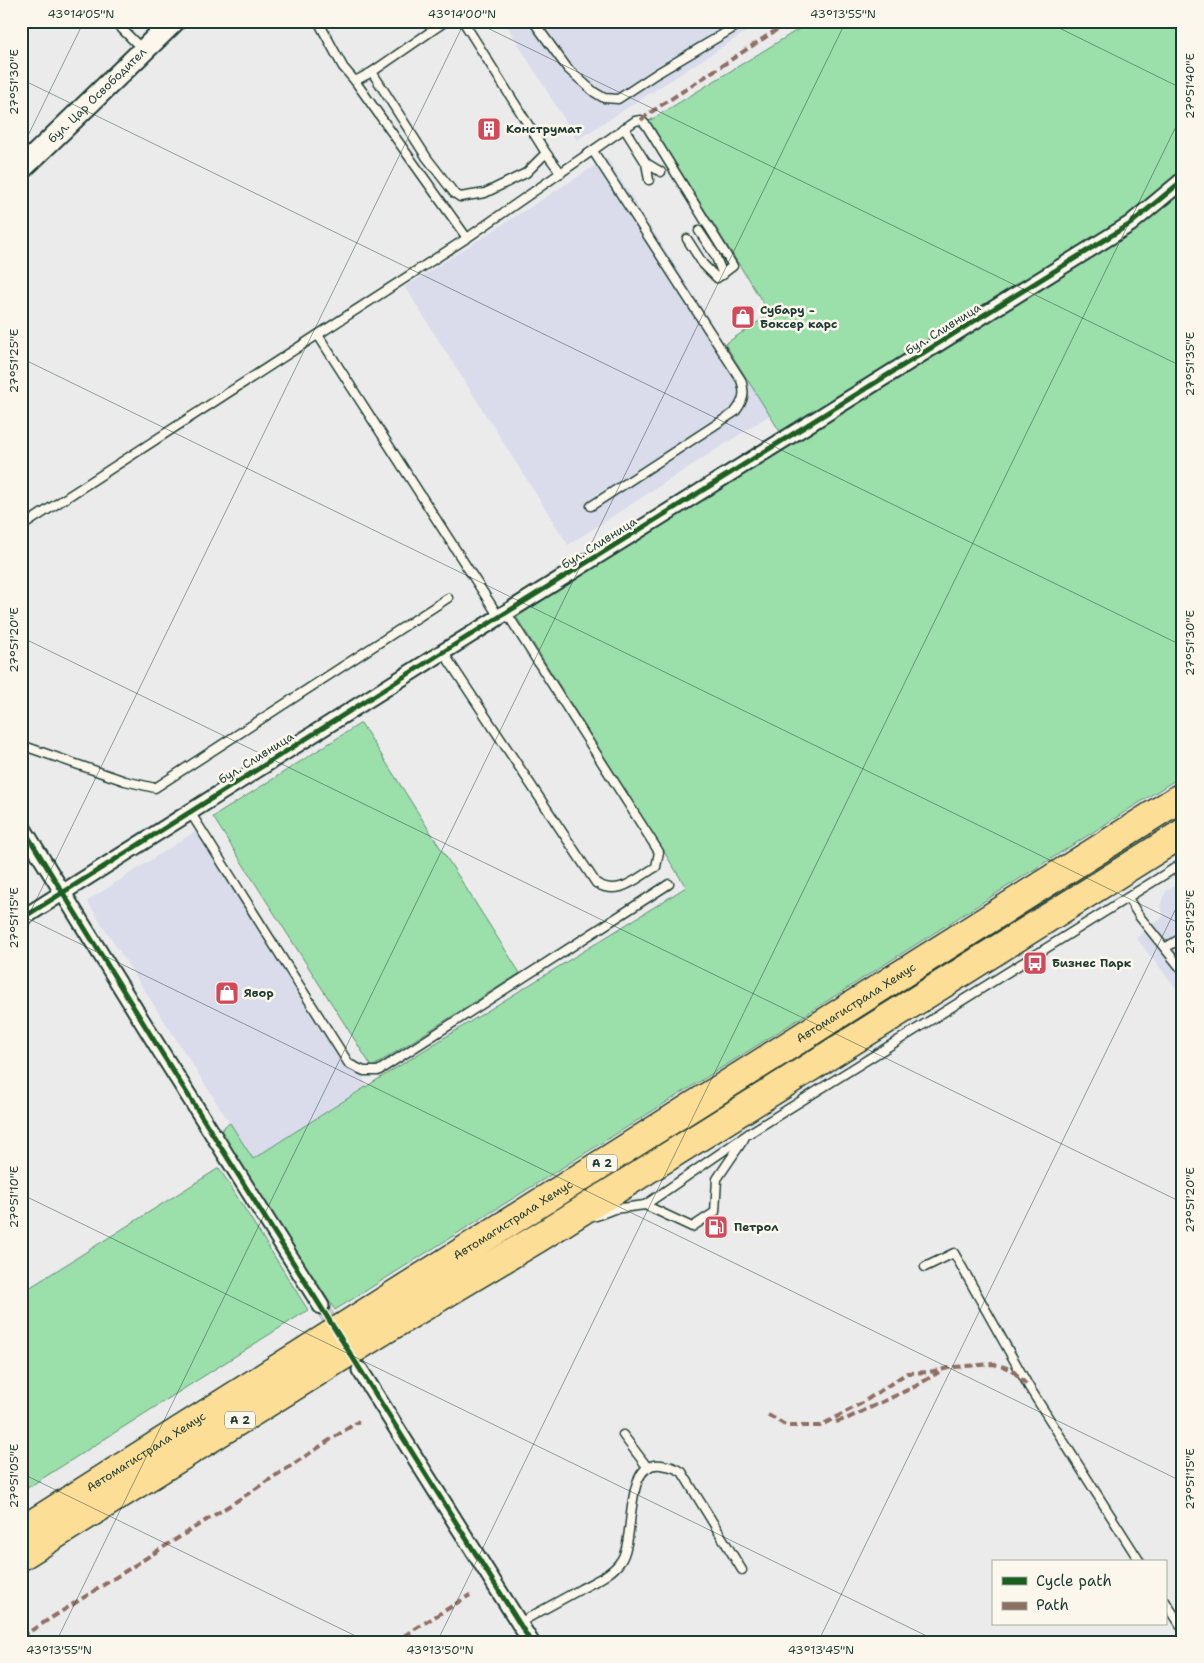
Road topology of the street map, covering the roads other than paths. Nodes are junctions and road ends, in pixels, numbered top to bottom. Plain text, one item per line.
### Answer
1 (114, 21) edge
2 (174, 21) edge
3 (318, 21) edge
4 (446, 21) edge
5 (463, 21) edge
6 (533, 21) edge
7 (745, 21) edge
8 (144, 51) junction
9 (372, 72) junction
10 (355, 81) junction
11 (624, 128) junction
12 (593, 151) junction
13 (546, 153) junction
14 (646, 163) junction
15 (21, 169) edge
16 (661, 172) dead end
17 (561, 173) junction
18 (649, 180) dead end
19 (1183, 180) edge
20 (699, 231) dead end
21 (467, 238) junction
22 (687, 239) dead end
23 (723, 275) junction
24 (318, 335) junction
25 (591, 506) dead end
26 (21, 527) edge
27 (448, 598) dead end
28 (502, 615) junction
29 (443, 652) junction
30 (21, 748) edge
31 (1183, 796) edge
32 (190, 812) junction
33 (21, 825) edge
34 (1183, 833) edge
35 (1183, 863) edge
36 (669, 884) dead end
37 (64, 892) junction
38 (1128, 898) junction
39 (21, 919) edge
40 (1183, 937) edge
41 (1165, 948) junction
42 (1183, 971) edge
43 (748, 1134) junction
44 (645, 1205) junction
45 (586, 1220) dead end
46 (577, 1223) dead end
47 (540, 1237) junction
48 (925, 1267) dead end
49 (321, 1306) tunnel mouth
50 (360, 1370) dead end
51 (623, 1435) dead end
52 (648, 1468) junction
53 (21, 1531) edge
54 (21, 1556) edge
55 (1139, 1560) edge
56 (742, 1570) dead end
57 (1166, 1604) edge
58 (519, 1623) junction
59 (1183, 1629) edge
60 (531, 1642) edge

1 - 8 lane
2 - 8 main road, бул. Цар Освободител
3 - 10 lane
4 - 9 lane
5 - 13 lane
6 - 7 lane
8 - 15 main road, бул. Цар Освободител
9 - 10 lane
9 - 13 lane
10 - 21 lane
11 - 12 lane
11 - 14 lane
11 - 23 lane
12 - 17 lane
12 - 25 lane
13 - 17 lane
14 - 16 lane
14 - 18 lane
17 - 21 lane
19 - 28 street, бул. Сливница
20 - 23 lane
21 - 24 lane
22 - 23 lane
24 - 26 lane
24 - 28 lane
27 - 30 lane
28 - 29 street, бул. Сливница
28 - 29 lane
29 - 32 street, бул. Сливница
31 - 53 highway, Автомагистрала Хемус / A 2
32 - 36 lane
32 - 37 street, бул. Сливница
33 - 37 street
34 - 47 highway, Автомагистрала Хемус / A 2
35 - 38 lane
37 - 39 street, бул. Сливница
37 - 49 street
38 - 41 lane
38 - 43 lane
40 - 41 lane
41 - 42 lane
43 - 44 lane
43 - 44 lane
44 - 45 lane
46 - 47 lane
47 - 54 highway, Автомагистрала Хемус / A 2
48 - 55 lane
50 - 58 street
51 - 52 lane
52 - 56 lane
52 - 58 lane
57 - 59 lane
58 - 60 street

